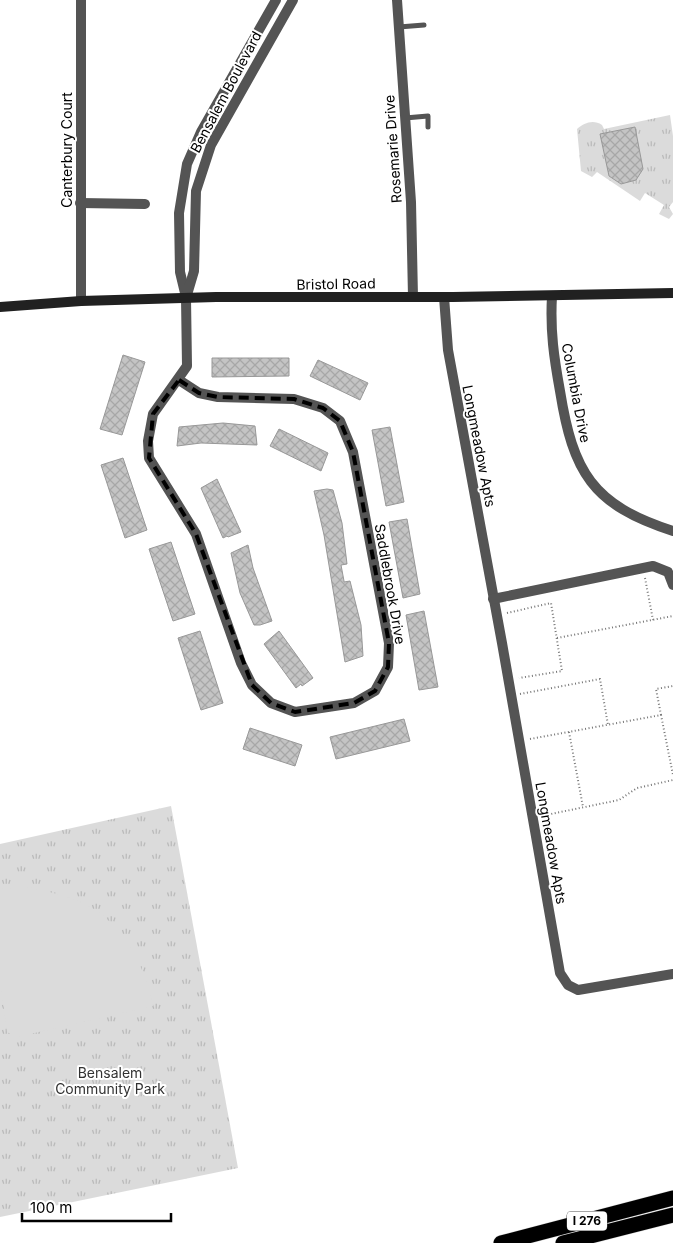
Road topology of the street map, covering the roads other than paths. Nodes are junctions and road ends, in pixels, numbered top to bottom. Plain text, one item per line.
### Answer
1 (80, 0) edge
2 (276, 0) edge
3 (293, 0) edge
4 (397, 0) edge
5 (424, 25) dead end
6 (400, 26) junction
7 (405, 118) junction
8 (428, 127) dead end
9 (80, 203) junction
10 (145, 204) dead end
11 (673, 293) edge
12 (552, 296) junction
13 (413, 297) junction
14 (444, 297) junction
15 (186, 298) junction
16 (81, 301) junction
17 (0, 307) edge
18 (179, 380) junction
19 (673, 531) edge
20 (673, 585) edge
21 (493, 599) junction
22 (673, 974) edge
23 (673, 1198) edge
24 (673, 1214) edge
25 (501, 1243) edge
26 (563, 1243) edge

1 - 9 street, Canterbury Court
2 - 15 street, Bensalem Boulevard
3 - 15 street, Bensalem Boulevard
4 - 6 street, Rosemarie Drive
5 - 6 lane
6 - 7 street, Rosemarie Drive
7 - 8 lane
7 - 13 street, Rosemarie Drive
9 - 10 street
9 - 16 street, Canterbury Court
11 - 12 main road, Bristol Road
12 - 14 main road, Bristol Road
12 - 19 street, Columbia Drive
13 - 14 main road, Bristol Road
13 - 15 main road, Bristol Road
14 - 21 street, Longmeadow Apts
15 - 16 main road, Bristol Road
15 - 18 street, Saddlebrook Drive
16 - 17 main road, Bristol Road
18 - 18 street, Saddlebrook Drive
20 - 21 street
21 - 22 street, Longmeadow Apts
23 - 25 highway, I 276
24 - 26 highway, I 276

